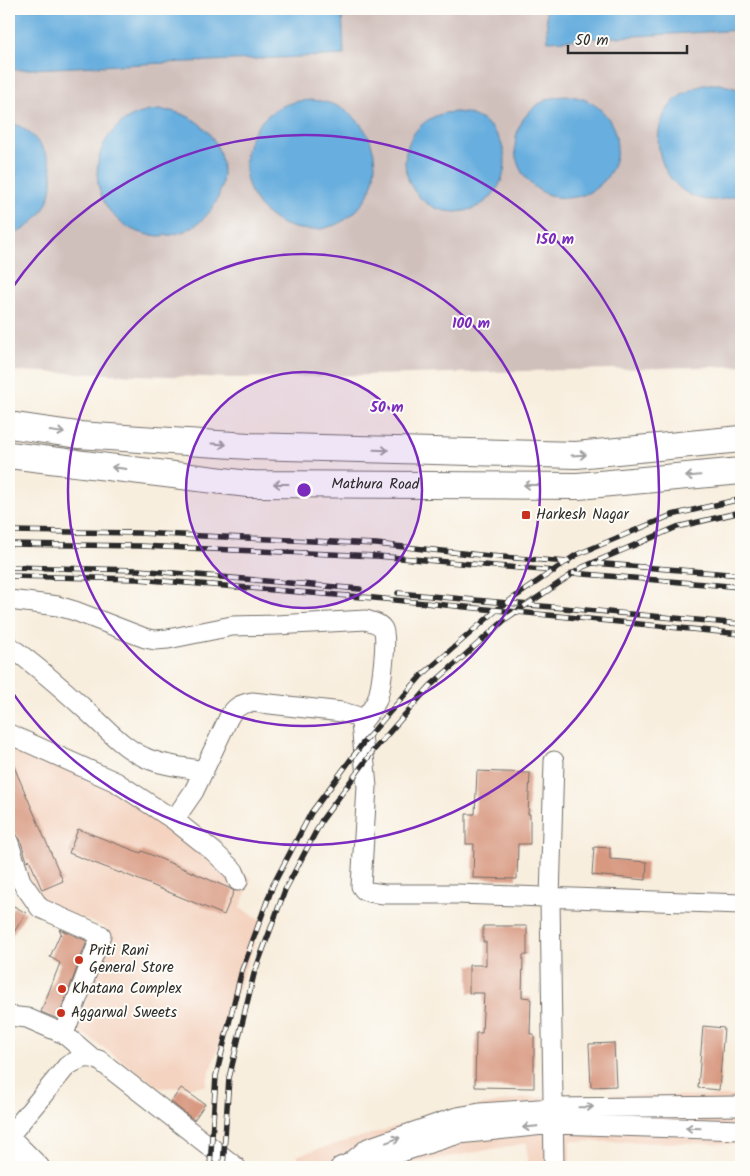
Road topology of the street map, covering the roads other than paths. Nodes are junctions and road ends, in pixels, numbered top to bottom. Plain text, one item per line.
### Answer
1 (9, 425) edge
2 (741, 440) edge
3 (9, 455) edge
4 (741, 472) edge
5 (9, 600) edge
6 (9, 646) edge
7 (361, 723) junction
8 (9, 734) edge
9 (554, 761) dead end
10 (204, 772) junction
11 (174, 820) junction
12 (9, 842) edge
13 (238, 881) dead end
14 (550, 898) junction
15 (741, 904) edge
16 (9, 1016) edge
17 (64, 1034) junction
18 (90, 1056) junction
19 (741, 1106) edge
20 (553, 1116) junction
21 (741, 1130) edge
22 (9, 1136) edge
23 (24, 1150) junction
24 (9, 1164) edge
25 (345, 1165) edge
26 (40, 1167) edge
27 (236, 1167) edge
28 (554, 1167) edge

1 -> 2 highway
4 -> 3 highway, Mathura Road
5 - 7 street
6 - 10 street
7 - 10 street
7 - 14 street
8 - 11 street
9 - 14 street
10 - 11 street
11 - 13 street
12 - 17 street
14 - 15 street
14 - 20 street
16 - 17 street
17 - 18 street
18 - 22 street
18 - 27 street
20 -> 19 street
21 -> 20 street
20 - 25 street
20 - 28 street
22 - 23 street
23 - 24 street
23 - 26 street

